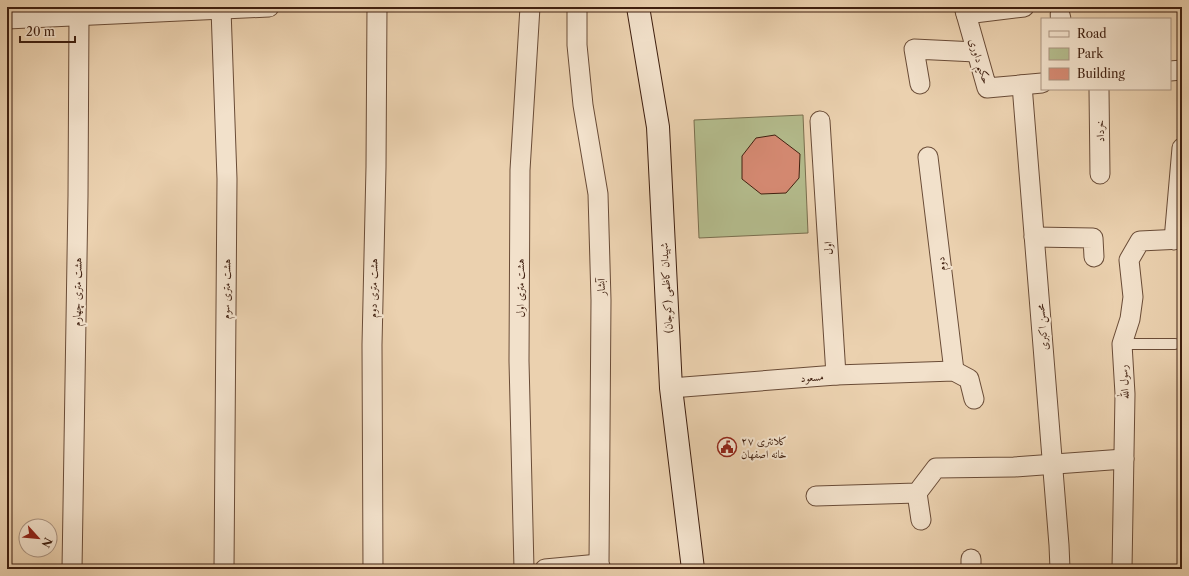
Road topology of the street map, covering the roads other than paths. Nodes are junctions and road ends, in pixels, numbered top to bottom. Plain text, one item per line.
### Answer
1 (269, 7) edge
2 (377, 7) edge
3 (530, 7) edge
4 (577, 7) edge
5 (638, 7) edge
6 (1024, 7) edge
7 (221, 9) junction
8 (130, 10) edge
9 (965, 10) edge
10 (79, 16) junction
11 (7, 19) edge
12 (976, 52) junction
13 (1182, 70) edge
14 (1171, 71) edge
15 (1041, 83) edge
16 (920, 84) dead end
17 (1022, 85) junction
18 (1099, 90) edge
19 (820, 121) dead end
20 (1182, 148) edge
21 (928, 157) dead end
22 (1100, 174) dead end
23 (1034, 237) junction
24 (1178, 240) edge
25 (1094, 257) dead end
26 (1122, 344) junction
27 (1175, 344) dead end
28 (954, 371) junction
29 (836, 375) junction
30 (671, 388) junction
31 (974, 399) dead end
32 (1124, 459) junction
33 (1053, 464) junction
34 (917, 493) junction
35 (816, 496) dead end
36 (921, 520) dead end
37 (600, 566) edge
38 (568, 568) edge
39 (72, 569) edge
40 (224, 569) edge
41 (373, 569) edge
42 (524, 569) edge
43 (545, 569) edge
44 (693, 569) edge
45 (1060, 569) edge
46 (1122, 569) edge

1 - 7 street
2 - 41 street, هشت متری دوم
3 - 42 street, هشت متری اول
4 - 37 street, آبشار
5 - 30 main road, شهیدان کاظمی (کوجان)
6 - 9 street
7 - 8 street
7 - 40 street, هشت متری سوم
8 - 10 street
9 - 12 street, حکیم داوری
10 - 11 street
10 - 39 street, هشت متری چهارم
12 - 16 street
12 - 17 street, حکیم داوری
13 - 14 street
15 - 17 street, حکیم داوری
17 - 23 street, محسن اکبری
18 - 22 street, خرداد
19 - 29 street, اول
20 - 24 street
21 - 28 street, دوم
23 - 25 street
23 - 33 street, محسن اکبری
24 - 26 street, رسول الله
26 - 27 lane
26 - 32 street, رسول الله
28 - 29 street, مسعود
28 - 31 street
29 - 30 street, مسعود
30 - 44 main road, شهیدان کاظمی (کوجان)
32 - 33 street
32 - 46 street, رسول الله
33 - 34 street
33 - 45 street, محسن اکبری
34 - 35 street
34 - 36 street
37 - 38 street
38 - 43 street

